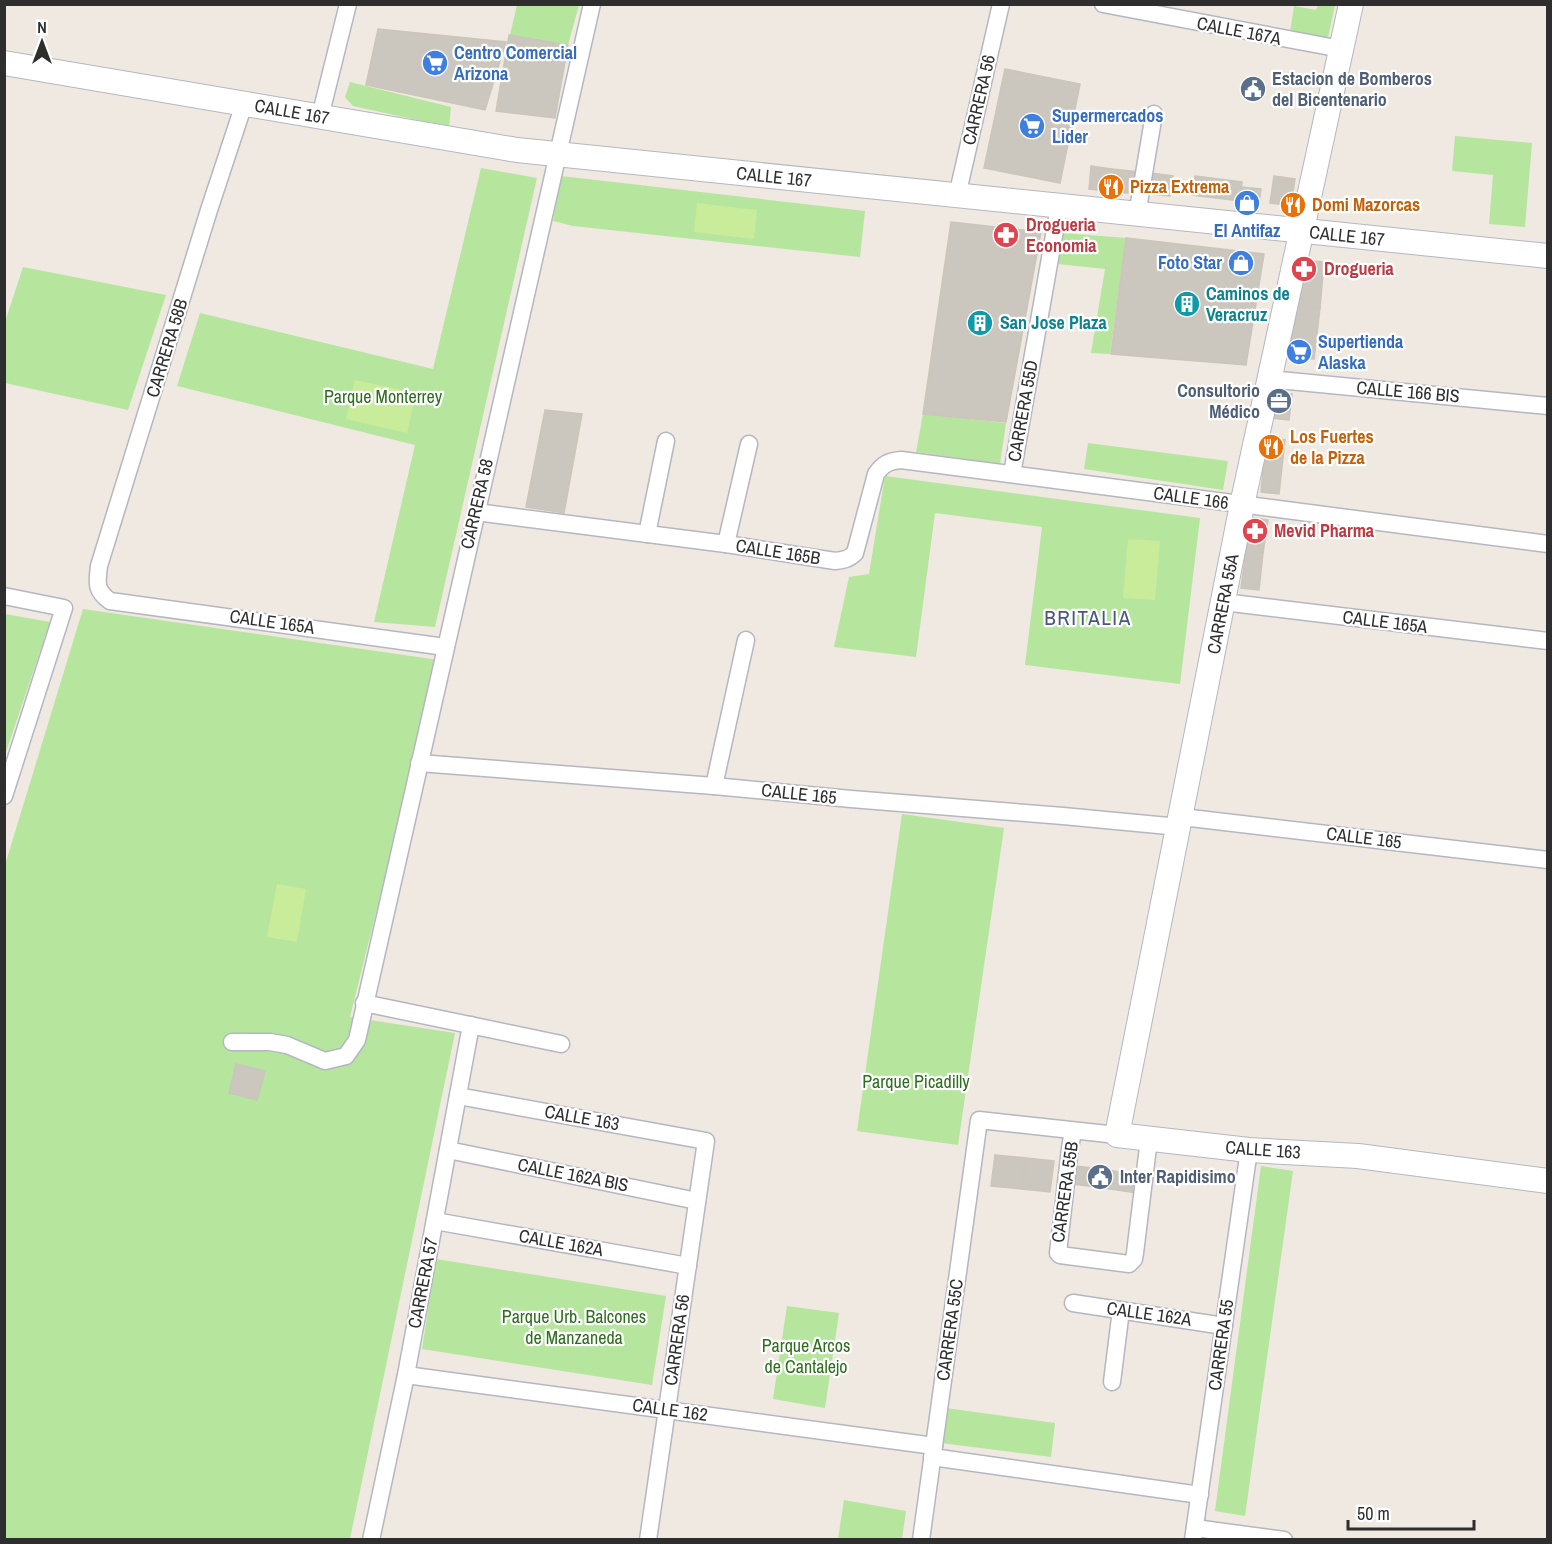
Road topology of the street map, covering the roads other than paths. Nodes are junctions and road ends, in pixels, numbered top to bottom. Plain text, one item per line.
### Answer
1 (348, 4) edge
2 (592, 4) edge
3 (1001, 4) edge
4 (1103, 4) edge
5 (1351, 4) edge
6 (1341, 49) junction
7 (4, 63) edge
8 (244, 104) junction
9 (1154, 114) dead end
10 (320, 117) junction
11 (556, 155) junction
12 (957, 196) junction
13 (1059, 207) junction
14 (1137, 215) junction
15 (1300, 232) junction
16 (1548, 256) edge
17 (1269, 379) junction
18 (1548, 406) edge
19 (666, 441) dead end
20 (749, 444) dead end
21 (1012, 474) junction
22 (1242, 505) junction
23 (476, 512) junction
24 (647, 534) junction
25 (726, 544) junction
26 (1548, 544) edge
27 (101, 594) joint
28 (4, 596) edge
29 (1223, 602) junction
30 (746, 640) dead end
31 (1548, 641) edge
32 (445, 646) junction
33 (419, 763) junction
34 (714, 786) junction
35 (4, 796) edge
36 (1180, 822) junction
37 (1548, 860) edge
38 (364, 1003) junction
39 (471, 1025) junction
40 (232, 1042) dead end
41 (561, 1044) dead end
42 (458, 1095) junction
43 (979, 1120) joint
44 (1074, 1131) junction
45 (1117, 1136) junction
46 (1149, 1139) junction
47 (706, 1141) joint
48 (448, 1150) junction
49 (1249, 1150) junction
50 (1548, 1181) edge
51 (697, 1201) junction
52 (435, 1221) junction
53 (688, 1266) junction
54 (1074, 1303) dead end
55 (1121, 1310) junction
56 (1224, 1326) junction
57 (406, 1375) junction
58 (1112, 1382) dead end
59 (667, 1410) junction
60 (933, 1451) junction
61 (1200, 1495) junction
62 (1194, 1534) edge
63 (371, 1539) edge
64 (648, 1539) edge
65 (921, 1539) edge
66 (1284, 1539) edge

1 - 10 street
2 - 11 street, CARRERA 58
3 - 12 street, CARRERA 56
4 - 6 street, CALLE 167A
5 - 6 street, CARRERA 55A
6 - 15 street, CARRERA 55A
7 - 8 street, CALLE 167
8 - 10 street, CALLE 167
8 - 27 street, CARRERA 58B
9 - 14 street
10 - 11 street, CALLE 167
11 - 12 street, CALLE 167
11 - 23 street, CARRERA 58
12 - 13 street, CALLE 167
13 - 14 street, CALLE 167
13 - 21 street, CARRERA 55D
14 - 15 street, CALLE 167
15 - 16 street, CALLE 167
15 - 17 street, CARRERA 55A
17 - 18 street, CALLE 166 BIS
17 - 22 street, CARRERA 55A
19 - 24 street
20 - 25 street
21 - 22 street, CALLE 166
21 - 25 street, CALLE 165B
22 - 26 street, CALLE 166
22 - 29 street, CARRERA 55A
23 - 24 street, CALLE 165B
23 - 32 street, CARRERA 58
24 - 25 street, CALLE 165B
27 - 32 street, CALLE 165A
28 - 35 street
29 - 31 street, CALLE 165A
29 - 36 street, CARRERA 55A
30 - 34 street
32 - 33 street, CARRERA 58
33 - 34 street, CALLE 165
33 - 38 street, CARRERA 58
34 - 36 street, CALLE 165
36 - 37 street, CALLE 165
36 - 45 street, CARRERA 55A
38 - 39 street
38 - 40 street, CARRERA 58
39 - 41 street
39 - 42 street, CARRERA 57
42 - 47 street, CALLE 163
42 - 48 street, CARRERA 57
43 - 44 street, CALLE 163
43 - 60 street, CARRERA 55C
44 - 45 street, CALLE 163
44 - 46 street, CARRERA 55B
45 - 46 street, CALLE 163
46 - 49 street, CALLE 163
47 - 51 street, CARRERA 56
48 - 51 street, CALLE 162A BIS
48 - 52 street, CARRERA 57
49 - 50 street, CALLE 163
49 - 56 street, CARRERA 55
51 - 53 street, CARRERA 56
52 - 53 street, CALLE 162A
52 - 57 street, CARRERA 57
53 - 59 street, CARRERA 56
54 - 55 street, CALLE 162A
55 - 56 street, CALLE 162A
55 - 58 street
56 - 61 street, CARRERA 55
57 - 59 street, CALLE 162
57 - 63 street, CARRERA 57
59 - 60 street, CALLE 162
59 - 64 street, CARRERA 56
60 - 61 street, CALLE 162
60 - 65 street, CARRERA 55C
61 - 62 street, CARRERA 55
62 - 66 street

